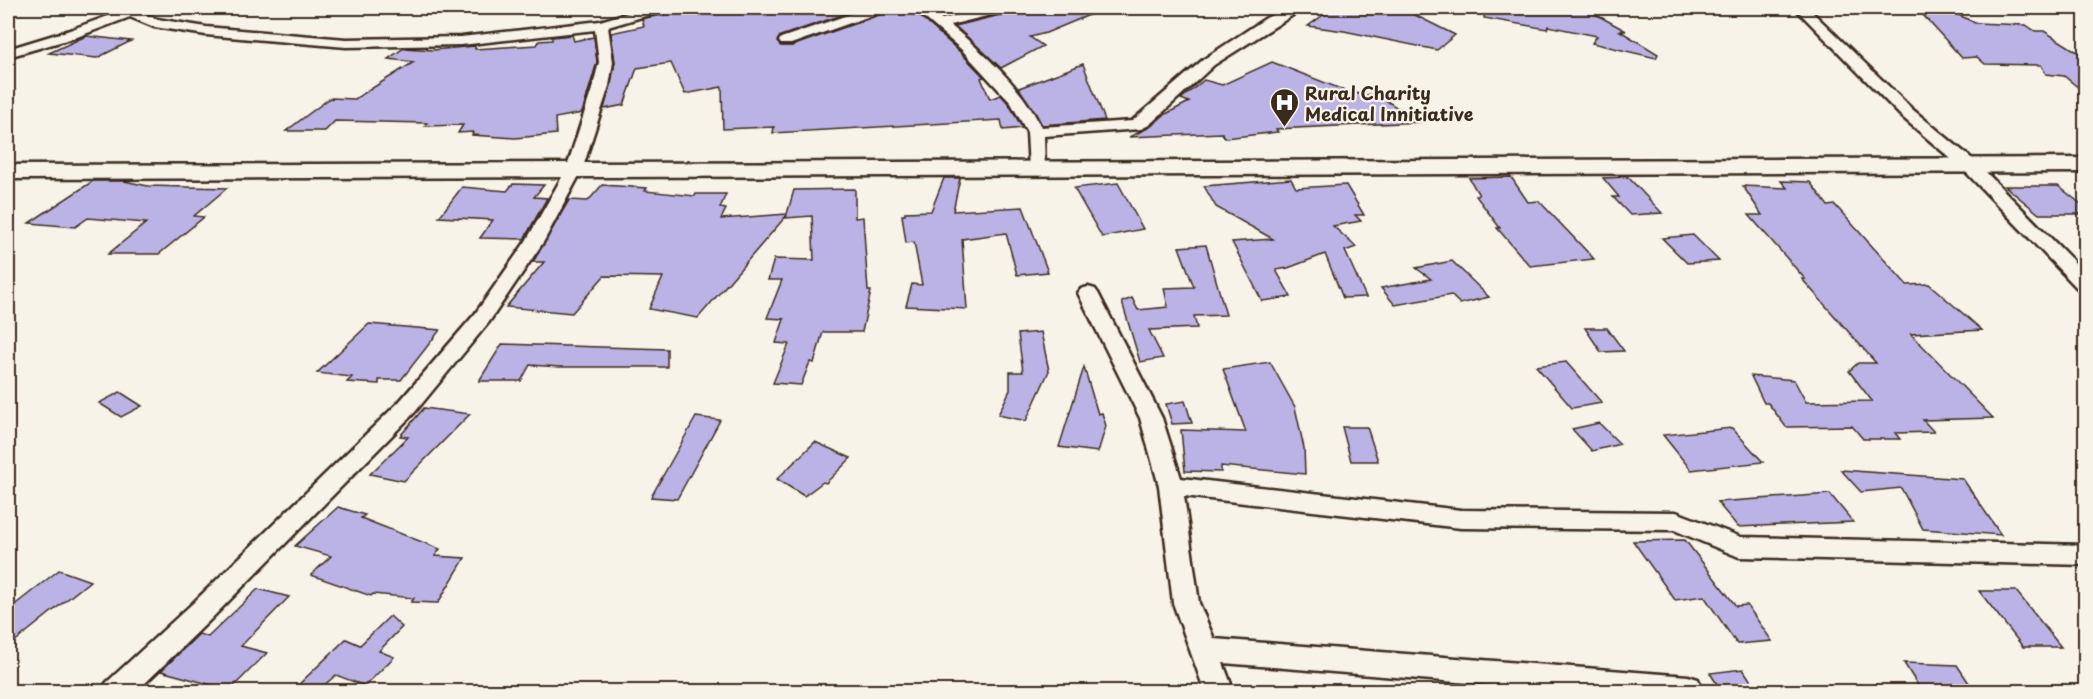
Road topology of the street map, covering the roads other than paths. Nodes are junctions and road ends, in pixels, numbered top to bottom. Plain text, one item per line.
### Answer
1 (657, 8) edge
2 (879, 8) edge
3 (920, 8) edge
4 (1002, 8) edge
5 (1297, 8) edge
6 (1801, 8) edge
7 (125, 10) edge
8 (940, 23) junction
9 (601, 25) junction
10 (786, 41) dead end
11 (8, 52) edge
12 (1035, 132) junction
13 (2085, 165) edge
14 (1970, 166) junction
15 (1037, 169) junction
16 (574, 170) junction
17 (8, 172) edge
18 (2085, 286) edge
19 (1088, 293) dead end
20 (1171, 486) junction
21 (2085, 555) edge
22 (1204, 651) junction
23 (1688, 688) dead end
24 (116, 692) edge
25 (1220, 692) edge

1 - 9 street
2 - 10 street
3 - 8 street
4 - 8 street
5 - 12 street
6 - 14 street
7 - 9 street
7 - 11 street
8 - 12 street
9 - 16 street
12 - 15 street
13 - 14 main road
14 - 15 main road
14 - 18 street
15 - 16 main road
16 - 17 main road
16 - 24 street
19 - 20 street
20 - 21 street
20 - 22 street
22 - 23 street
22 - 25 street

